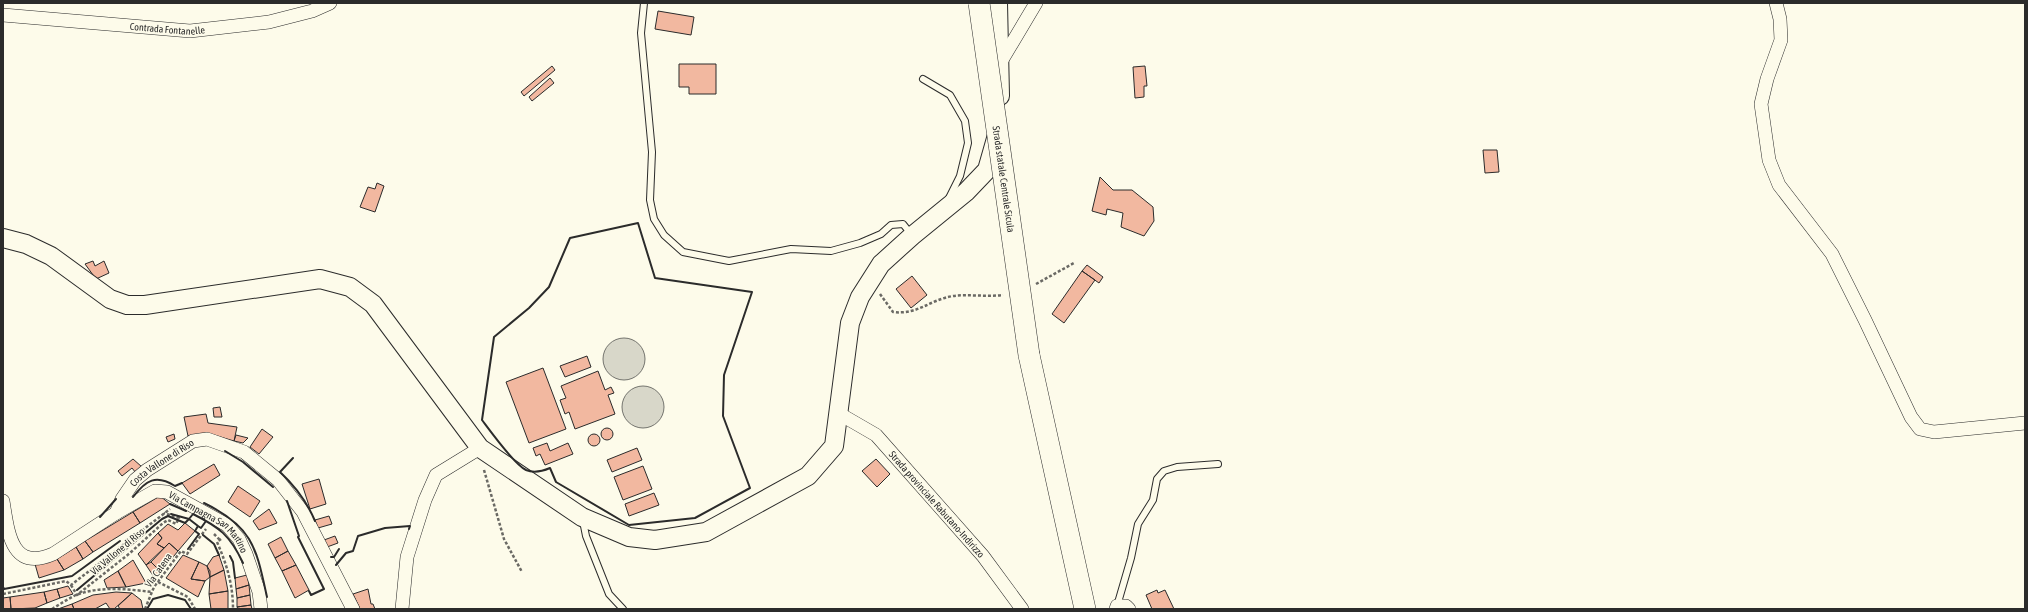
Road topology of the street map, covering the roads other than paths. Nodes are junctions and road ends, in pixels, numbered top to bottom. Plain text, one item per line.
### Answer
1 (330, 3) edge
2 (644, 3) edge
3 (979, 3) edge
4 (998, 3) edge
5 (1036, 3) edge
6 (1776, 3) edge
7 (3, 15) edge
8 (999, 65) junction
9 (924, 79) dead end
10 (944, 211) junction
11 (912, 236) junction
12 (3, 238) edge
13 (838, 413) junction
14 (2025, 422) edge
15 (484, 452) junction
16 (1218, 464) dead end
17 (3, 501) edge
18 (116, 513) junction
19 (582, 517) junction
20 (1121, 608) edge
21 (261, 609) edge
22 (353, 609) edge
23 (402, 609) edge
24 (623, 609) edge
25 (1022, 609) edge
26 (1085, 609) edge

1 - 7 street, Contrada Fontanelle
2 - 11 lane
3 - 26 main road, Strada statale Centrale Sicula, bridge
4 - 8 main road
5 - 8 street
6 - 14 street
8 - 10 main road
9 - 10 lane
10 - 11 main road
11 - 13 main road
12 - 15 main road
13 - 19 main road
13 - 25 street, Strada provinciale Rabutano-Indirizzo
15 - 19 main road
15 - 23 street
16 - 20 lane
17 - 18 street
18 - 21 street, Via Campagna San Martino
18 - 22 street, Costa Vallone di Riso
19 - 24 lane

